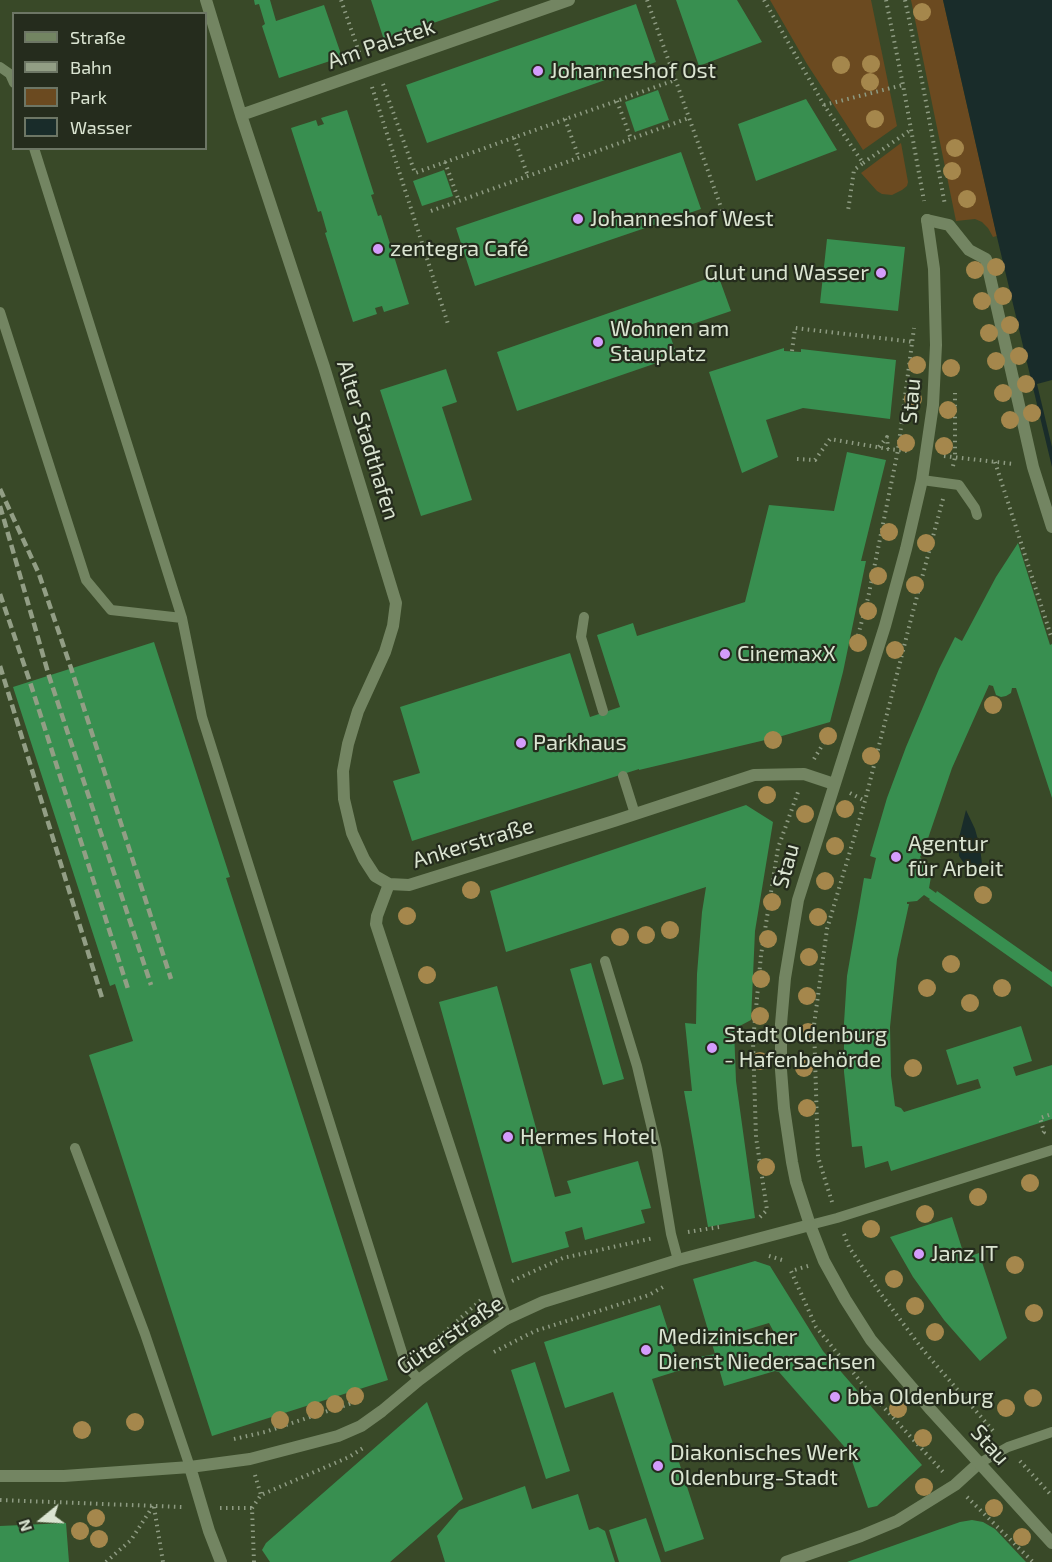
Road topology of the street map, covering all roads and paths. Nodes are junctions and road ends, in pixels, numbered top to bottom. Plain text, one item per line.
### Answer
1 (206, 0) edge
2 (341, 0) edge
3 (569, 0) edge
4 (647, 0) edge
5 (764, 0) edge
6 (886, 0) edge
7 (905, 0) edge
8 (357, 46) dead end
9 (0, 67) edge
10 (372, 69) junction
11 (12, 79) edge
12 (675, 80) junction
13 (903, 85) junction
14 (617, 101) junction
15 (824, 105) junction
16 (241, 115) junction
17 (689, 118) junction
18 (565, 119) junction
19 (912, 129) junction
20 (514, 138) junction
21 (631, 139) junction
22 (35, 150) edge
23 (579, 158) junction
24 (445, 162) junction
25 (863, 163) junction
26 (528, 176) junction
27 (459, 201) junction
28 (431, 211) dead end
29 (848, 211) dead end
30 (927, 220) junction
31 (949, 225) junction
32 (728, 227) dead end
33 (0, 312) edge
34 (915, 318) dead end
35 (448, 324) dead end
36 (912, 342) junction
37 (936, 345) junction
38 (792, 351) dead end
39 (956, 385) dead end
40 (879, 447) dead end
41 (926, 453) junction
42 (955, 457) junction
43 (797, 459) dead end
44 (995, 462) junction
45 (1033, 466) junction
46 (922, 480) junction
47 (948, 483) junction
48 (977, 515) dead end
49 (1052, 527) edge
50 (584, 617) dead end
51 (182, 618) junction
52 (1051, 641) edge
53 (854, 654) dead end
54 (603, 711) dead end
55 (831, 730) dead end
56 (804, 774) junction
57 (623, 776) dead end
58 (834, 784) junction
59 (635, 814) junction
60 (389, 884) junction
61 (605, 961) dead end
62 (75, 1148) dead end
63 (1052, 1150) edge
64 (767, 1210) dead end
65 (837, 1218) junction
66 (810, 1225) junction
67 (849, 1247) dead end
68 (761, 1254) dead end
69 (678, 1260) junction
70 (782, 1260) dead end
71 (791, 1271) dead end
72 (670, 1282) dead end
73 (506, 1319) junction
74 (487, 1357) dead end
75 (419, 1380) junction
76 (1052, 1432) edge
77 (367, 1446) dead end
78 (1008, 1447) junction
79 (978, 1464) junction
80 (190, 1467) junction
81 (0, 1476) edge
82 (955, 1485) junction
83 (1052, 1496) edge
84 (0, 1500) edge
85 (154, 1506) junction
86 (202, 1508) junction
87 (252, 1508) junction
88 (1052, 1543) edge
89 (106, 1562) edge
90 (164, 1562) edge
91 (221, 1562) edge
92 (255, 1562) edge
93 (786, 1562) edge
94 (1033, 1562) edge

1 - 16 street, Alter Stadthafen
2 - 8 path
3 - 10 street, Am Palstek
4 - 12 path
5 - 15 path
6 - 13 path
7 - 31 path
9 - 11 lane
10 - 16 street, Am Palstek
10 - 24 path
10 - 35 path
12 - 14 path
12 - 17 path
13 - 15 path
13 - 19 path
14 - 18 path
14 - 21 path
15 - 25 path
16 - 60 street, Alter Stadthafen
17 - 21 path
17 - 32 path
18 - 20 path
18 - 23 path
19 - 25 path
19 - 30 path
20 - 24 path
20 - 26 path
21 - 23 path
22 - 51 lane
23 - 26 path
24 - 27 path
25 - 29 path
26 - 27 path
27 - 28 path
30 - 31 street
30 - 37 street, Stau
31 - 45 street
33 - 51 lane
34 - 36 path
36 - 37 path
36 - 38 path
36 - 53 path
37 - 41 street, Stau
39 - 42 path
40 - 43 path
41 - 42 path
41 - 46 street, Stau
42 - 44 path
42 - 47 path
44 - 45 path
44 - 52 path
45 - 49 street
46 - 47 lane
46 - 58 street, Stau
47 - 48 lane
47 - 65 path
50 - 54 lane
51 - 75 lane
55 - 56 path
56 - 58 street, Ankerstraße
56 - 59 street, Ankerstraße
56 - 64 path
57 - 59 lane
58 - 66 street, Stau
59 - 60 street, Ankerstraße
60 - 73 street, Ankerstraße
61 - 69 lane
62 - 80 lane
63 - 65 lane
65 - 66 lane
66 - 69 street, Güterstraße
66 - 79 street, Stau
67 - 78 path
68 - 70 path
69 - 73 street, Güterstraße
71 - 82 path
72 - 74 path
73 - 75 street, Güterstraße
75 - 80 street, Güterstraße
76 - 78 lane
77 - 87 path
78 - 79 lane
78 - 83 path
79 - 82 street
79 - 88 street, Stau
80 - 81 street, Güterstraße
80 - 86 street
82 - 93 street
82 - 94 path
84 - 85 path
85 - 86 path
85 - 89 path
85 - 90 path
86 - 87 path
86 - 91 street
87 - 92 path

